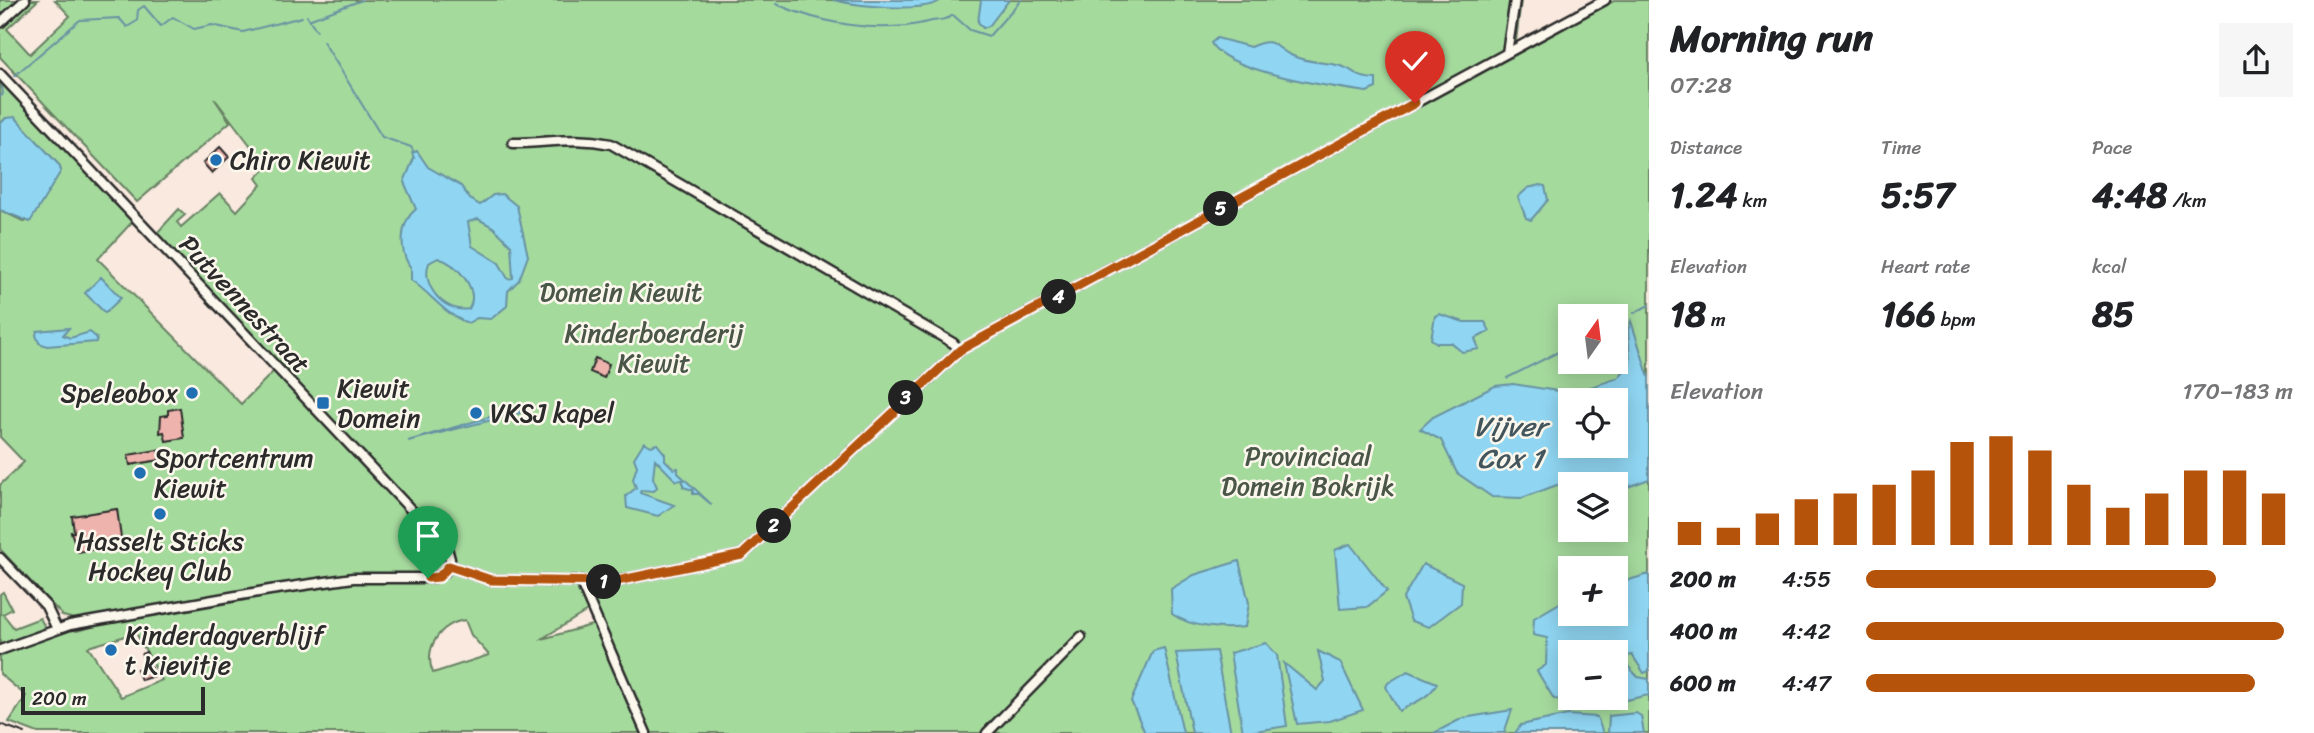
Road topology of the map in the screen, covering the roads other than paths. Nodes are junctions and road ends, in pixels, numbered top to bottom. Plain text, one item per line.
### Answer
1 (25, 0) edge
2 (1515, 0) edge
3 (1605, 0) edge
4 (0, 23) edge
5 (1507, 52) junction
6 (0, 74) edge
7 (513, 143) dead end
8 (960, 350) junction
9 (0, 558) edge
10 (449, 566) junction
11 (581, 583) junction
12 (57, 629) junction
13 (1081, 637) dead end
14 (0, 650) edge
15 (646, 733) edge
16 (987, 733) edge

1 - 4 street
2 - 5 street
3 - 5 street
5 - 8 street
6 - 10 street, Putvennestraat
7 - 8 street
8 - 11 street
9 - 12 street
10 - 11 street
10 - 12 street
11 - 15 street
12 - 14 street
13 - 16 street

